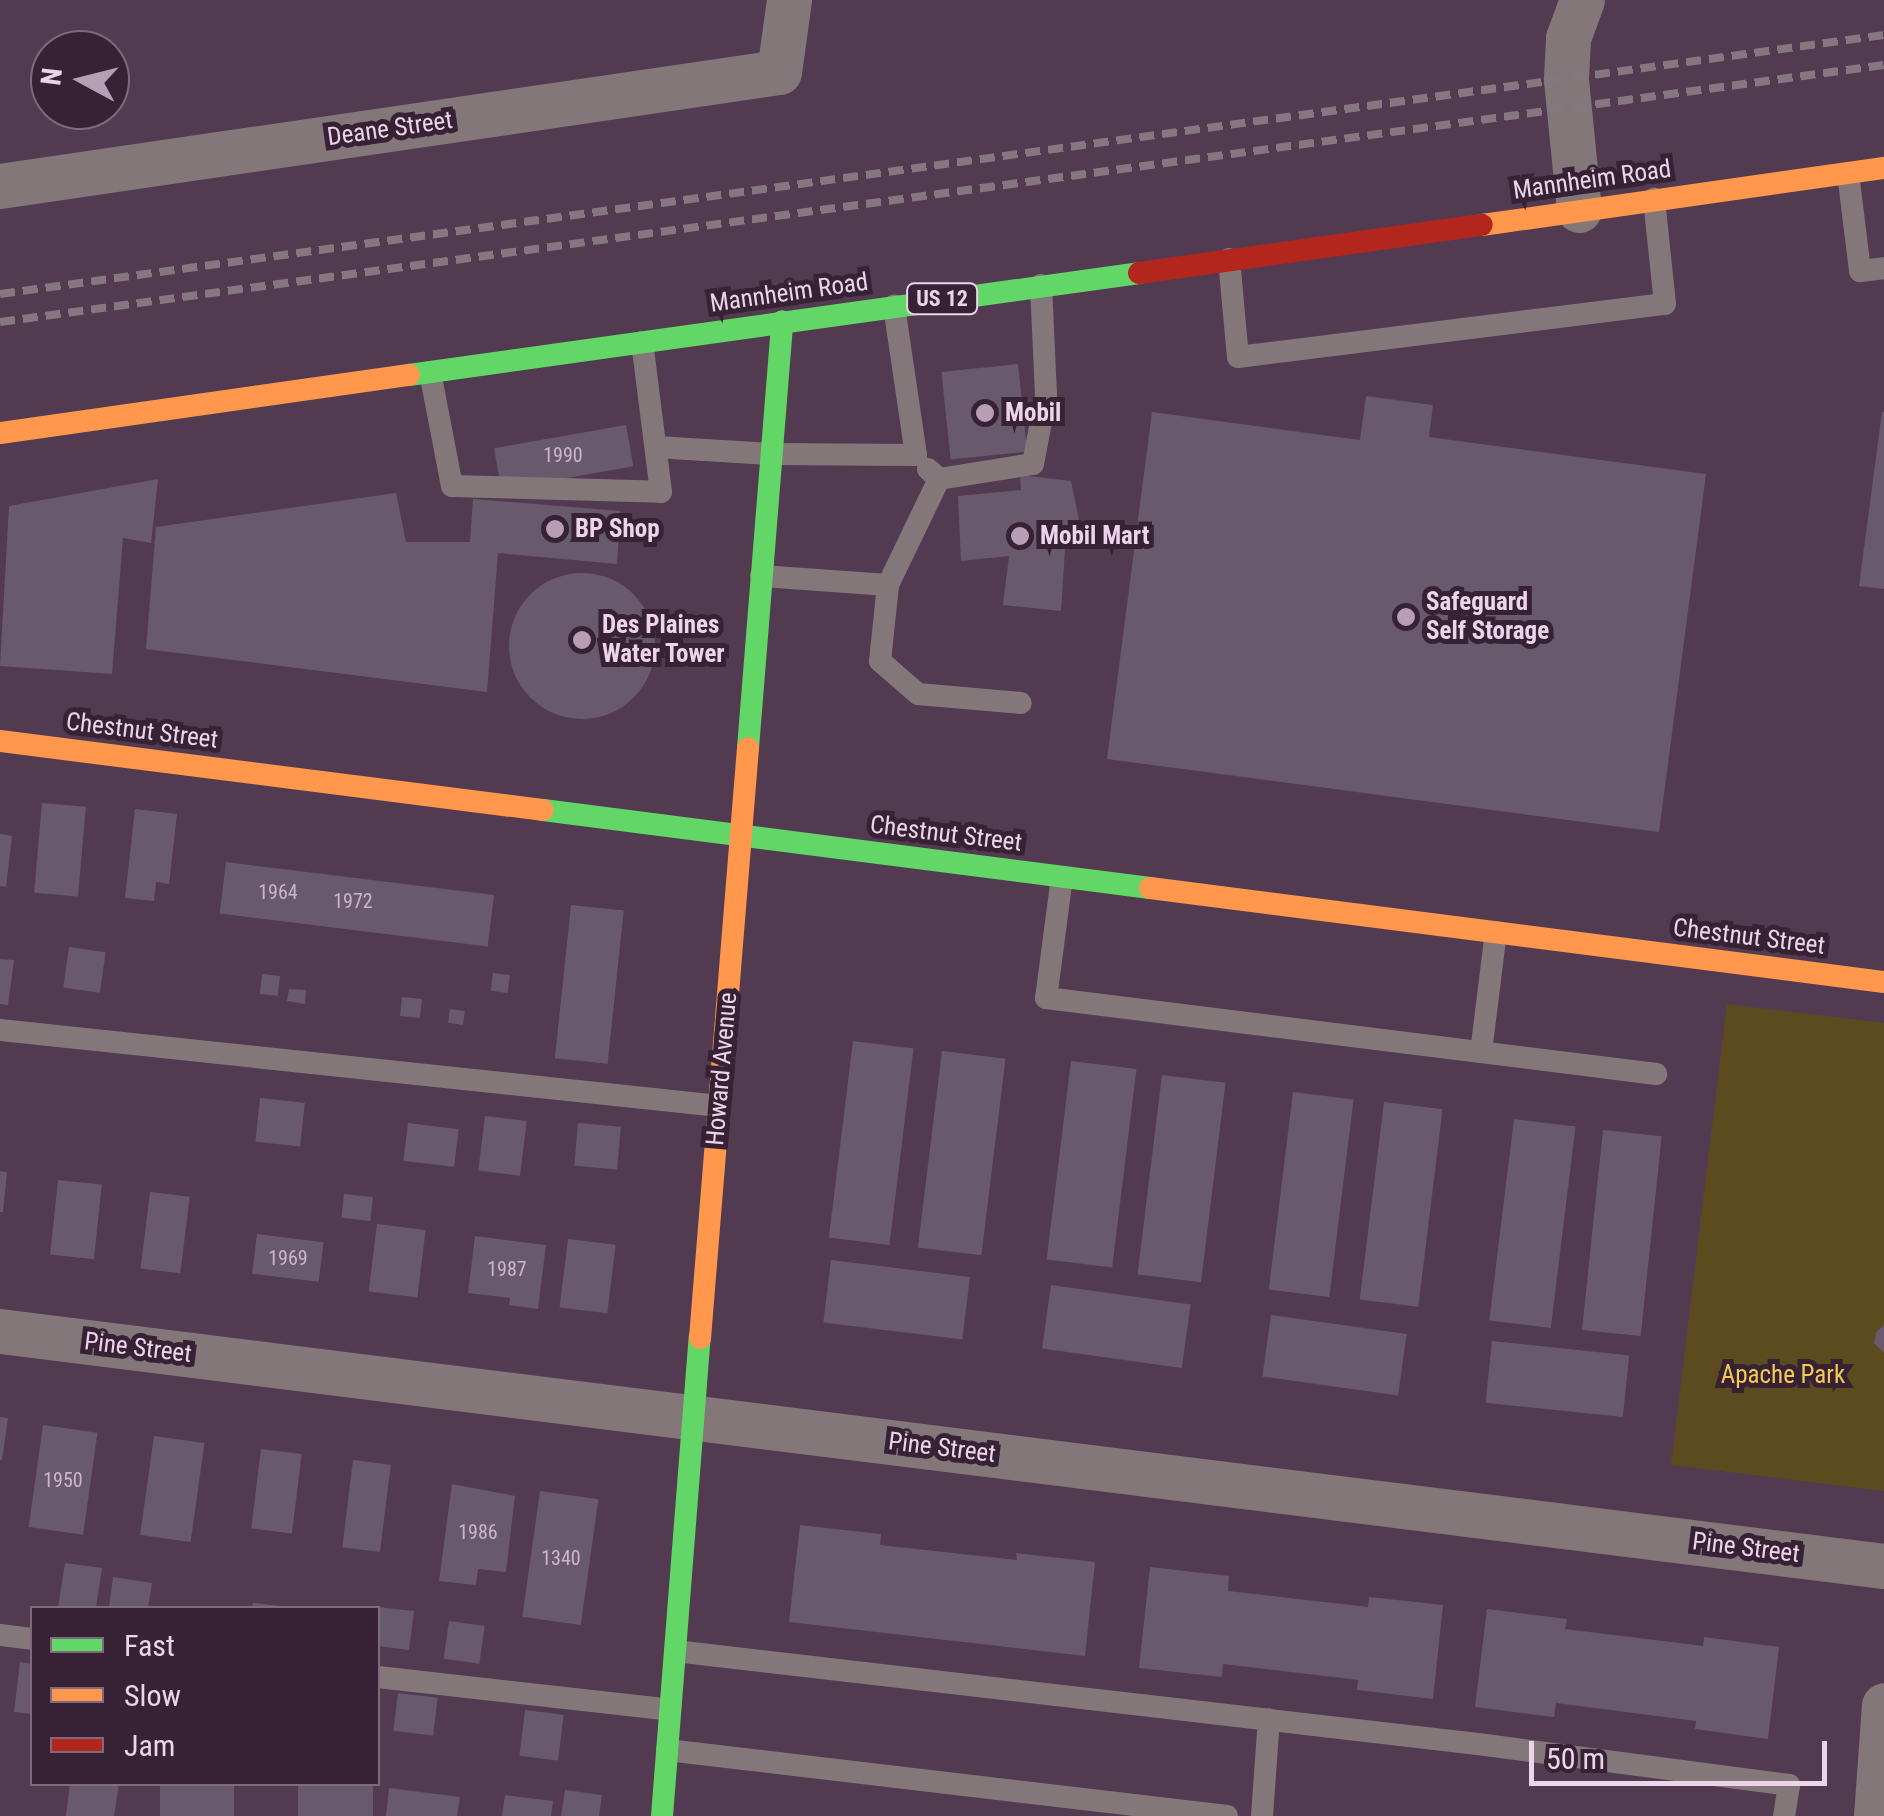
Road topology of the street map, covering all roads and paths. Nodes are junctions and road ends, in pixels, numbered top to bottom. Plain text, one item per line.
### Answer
1 (788, 0) edge
2 (1582, 0) edge
3 (1884, 168) edge
4 (1848, 173) junction
5 (0, 186) edge
6 (1654, 200) junction
7 (1579, 210) junction
8 (1229, 259) junction
9 (1884, 268) edge
10 (1041, 286) junction
11 (894, 306) junction
12 (782, 321) junction
13 (642, 342) junction
14 (430, 372) junction
15 (0, 433) edge
16 (656, 447) junction
17 (771, 454) junction
18 (916, 455) junction
19 (939, 480) junction
20 (761, 576) junction
21 (888, 585) junction
22 (1021, 703) dead end
23 (0, 740) edge
24 (740, 836) junction
25 (1062, 876) junction
26 (1496, 932) junction
27 (1884, 982) edge
28 (0, 1030) edge
29 (1481, 1052) junction
30 (1656, 1074) dead end
31 (719, 1106) junction
32 (0, 1331) edge
33 (693, 1417) junction
34 (1884, 1566) edge
35 (0, 1635) edge
36 (30, 1639) edge
37 (675, 1652) junction
38 (380, 1677) edge
39 (1884, 1705) edge
40 (670, 1710) junction
41 (1269, 1720) junction
42 (667, 1750) junction
43 (662, 1816) edge
44 (1227, 1816) edge
45 (1262, 1816) edge
46 (1784, 1816) edge
47 (1876, 1816) edge

1 - 5 street, Deane Street
2 - 7 street
3 - 4 street, Mannheim Road / US 12
4 - 6 street, Mannheim Road / US 12
4 - 9 lane
6 - 7 street, Mannheim Road / US 12
6 - 8 lane
7 - 8 street, Mannheim Road / US 12
8 - 10 street, Mannheim Road / US 12
10 - 11 street, Mannheim Road / US 12
10 - 19 lane
11 - 12 street, Mannheim Road / US 12
11 - 18 lane
12 - 13 street, Mannheim Road / US 12
12 - 17 street, Howard Avenue
13 - 14 street, Mannheim Road / US 12
13 - 16 lane
14 - 15 street, Mannheim Road / US 12
14 - 16 lane
16 - 17 lane
17 - 18 lane
17 - 20 street, Howard Avenue
18 - 19 lane
19 - 21 lane
20 - 21 lane
20 - 24 street, Howard Avenue
21 - 22 lane
23 - 24 street, Chestnut Street
24 - 25 street, Chestnut Street
24 - 31 street, Howard Avenue
25 - 26 street, Chestnut Street
25 - 29 lane
26 - 27 street, Chestnut Street
26 - 29 lane
28 - 31 lane
29 - 30 lane
31 - 33 street, Howard Avenue
32 - 33 street, Pine Street
33 - 34 street, Pine Street
33 - 37 street, Howard Avenue
35 - 36 lane
37 - 40 street, Howard Avenue
37 - 41 lane
38 - 40 lane
39 - 47 street
40 - 42 street, Howard Avenue
41 - 45 lane
41 - 46 lane
42 - 43 street, Howard Avenue
42 - 44 lane

